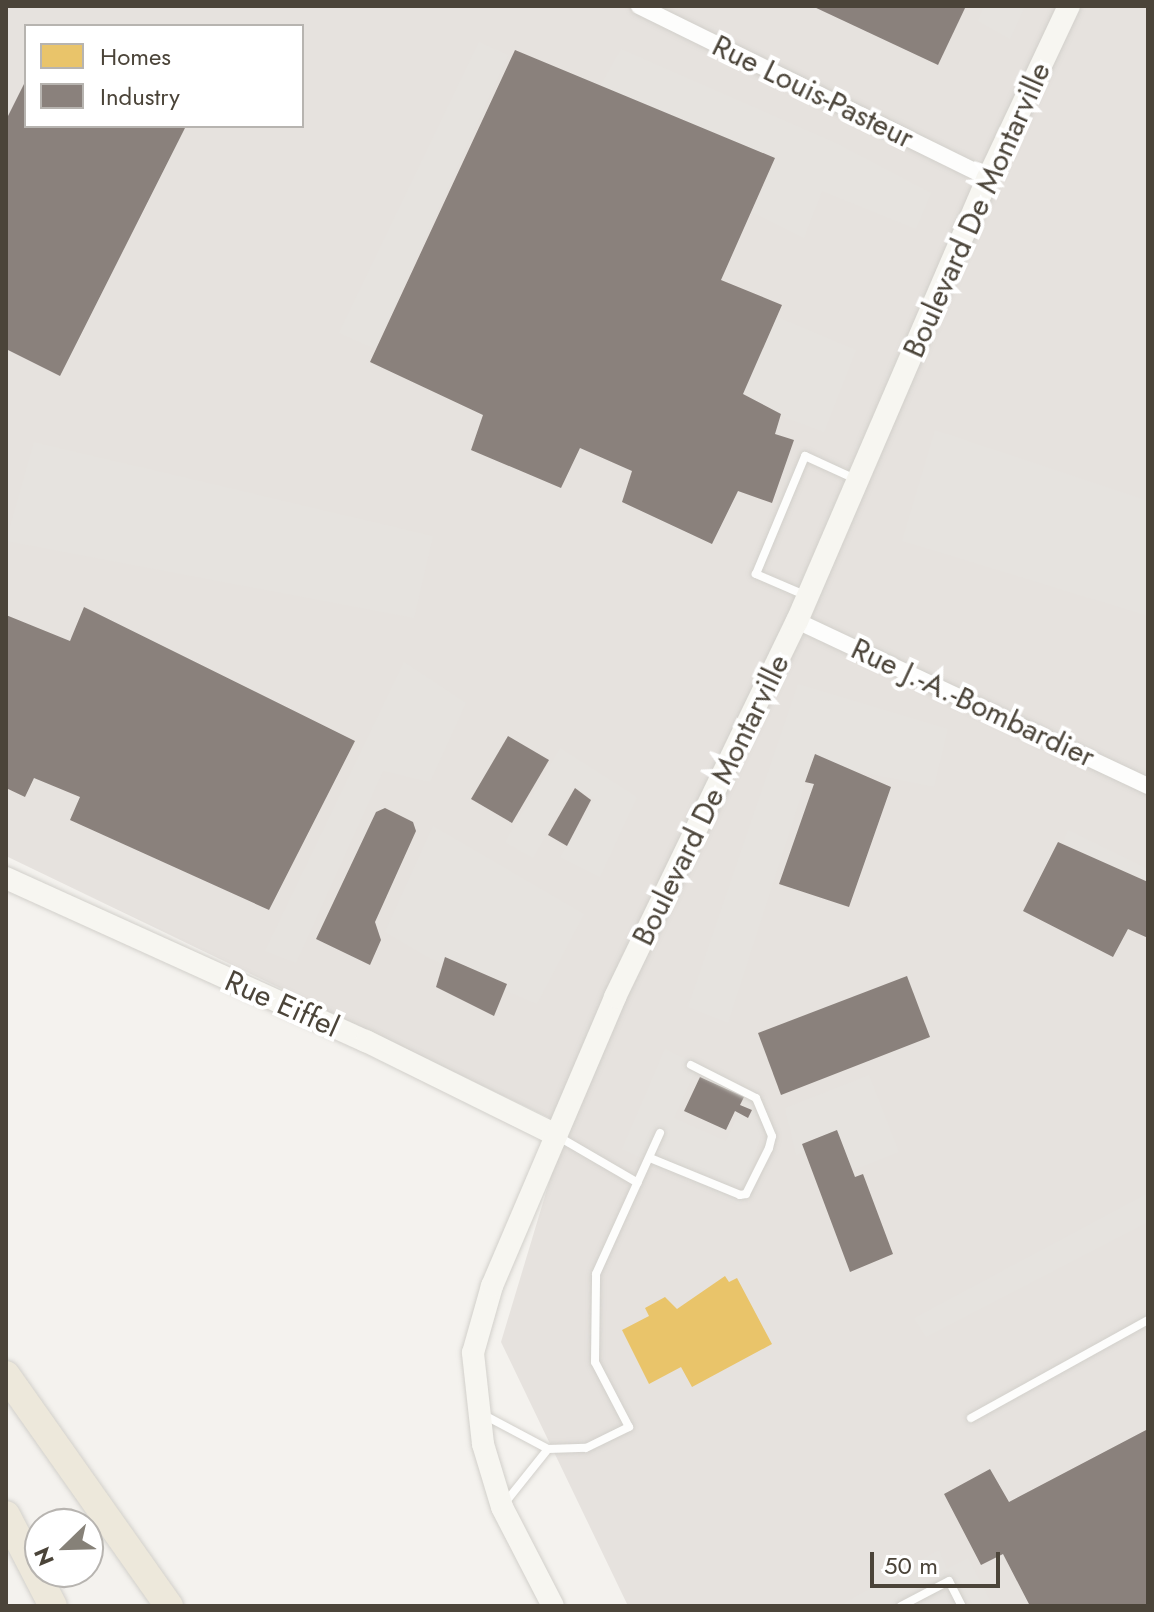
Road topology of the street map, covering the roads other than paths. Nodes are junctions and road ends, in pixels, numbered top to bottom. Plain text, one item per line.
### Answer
1 (639, 6) edge
2 (1069, 6) edge
3 (988, 178) junction
4 (858, 480) junction
5 (808, 596) junction
6 (797, 621) junction
7 (1148, 786) edge
8 (6, 878) edge
9 (691, 1065) dead end
10 (660, 1133) dead end
11 (556, 1135) junction
12 (650, 1158) junction
13 (638, 1183) junction
14 (1148, 1320) edge
15 (6, 1375) edge
16 (479, 1413) junction
17 (971, 1418) dead end
18 (548, 1449) junction
19 (502, 1507) junction
20 (6, 1515) edge
21 (53, 1606) edge
22 (169, 1606) edge
23 (553, 1606) edge
24 (901, 1606) edge
25 (962, 1606) edge

1 - 3 street, Rue Louis-Pasteur
2 - 3 street, Boulevard De Montarville
3 - 4 street, Boulevard De Montarville
4 - 5 street, Boulevard De Montarville
4 - 5 lane
5 - 6 street, Boulevard De Montarville
6 - 7 street, Rue J.-A.-Bombardier
6 - 11 street, Boulevard De Montarville
8 - 11 street, Rue Eiffel
9 - 12 lane
10 - 12 lane
11 - 13 lane
11 - 16 street, Boulevard De Montarville
12 - 13 lane
13 - 18 lane
14 - 17 lane
15 - 22 highway
16 - 18 lane
16 - 19 street, Boulevard De Montarville
18 - 19 lane
19 - 23 street, Boulevard De Montarville
20 - 21 highway
24 - 25 lane

